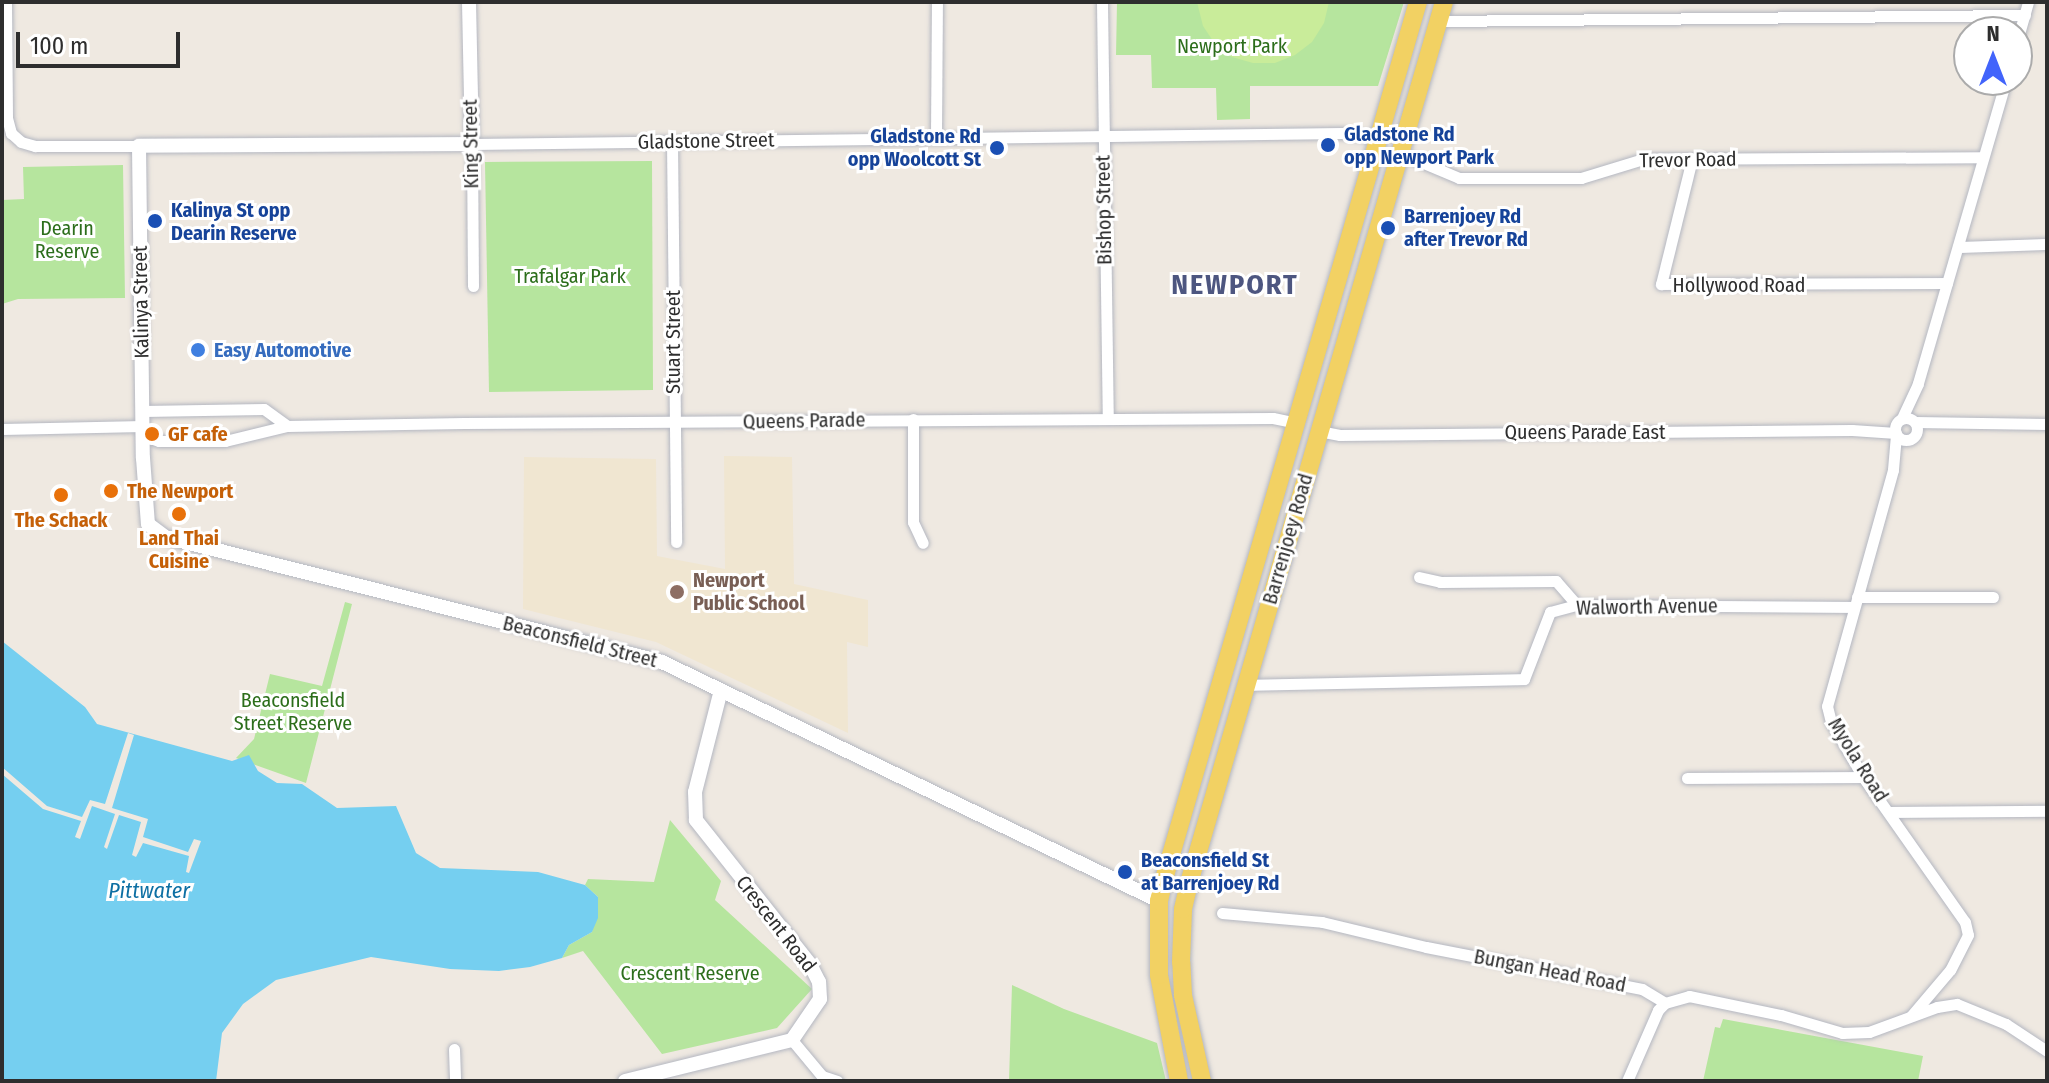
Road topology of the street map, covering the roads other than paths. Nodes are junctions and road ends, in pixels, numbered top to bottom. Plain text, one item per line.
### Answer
1 (6, 2) edge
2 (469, 2) edge
3 (937, 2) edge
4 (1102, 2) edge
5 (1444, 2) edge
6 (2028, 2) edge
7 (1416, 8) edge
8 (2025, 15) joint
9 (1439, 21) junction
10 (2001, 96) edge
11 (936, 137) junction
12 (1103, 137) junction
13 (1376, 137) junction
14 (672, 141) junction
15 (472, 144) junction
16 (139, 146) junction
17 (1402, 154) junction
18 (1983, 157) junction
19 (1692, 159) junction
20 (2047, 244) edge
21 (1958, 247) junction
22 (1947, 283) junction
23 (473, 286) dead end
24 (143, 411) junction
25 (1108, 418) junction
26 (913, 419) junction
27 (673, 423) junction
28 (1296, 423) junction
29 (2047, 424) edge
30 (287, 426) junction
31 (2, 429) edge
32 (1905, 429) junction
33 (143, 431) junction
34 (1319, 431) junction
35 (143, 458) joint
36 (676, 542) dead end
37 (923, 543) dead end
38 (1419, 577) dead end
39 (1993, 597) dead end
40 (1856, 602) junction
41 (1577, 605) junction
42 (1246, 685) junction
43 (721, 690) junction
44 (1863, 777) junction
45 (1687, 778) dead end
46 (2047, 811) edge
47 (1891, 812) junction
48 (1159, 901) junction
49 (1183, 909) junction
50 (1222, 913) dead end
51 (1665, 1003) junction
52 (1911, 1017) junction
53 (792, 1040) junction
54 (454, 1049) dead end
55 (2047, 1051) edge
56 (455, 1081) edge
57 (625, 1081) edge
58 (837, 1081) edge
59 (1179, 1081) edge
60 (1202, 1081) edge
61 (1627, 1081) edge

1 - 16 street, Gladstone Street
2 - 15 street, King Street
3 - 11 street
4 - 12 street, Bishop Street
5 - 9 main road, Barrenjoey Road
6 - 8 street
7 - 9 main road
7 - 13 main road, Barrenjoey Road
8 - 9 street
9 - 17 main road, Barrenjoey Road
10 - 18 street, Myola Road
11 - 12 street, Gladstone Street
11 - 14 street, Gladstone Street
12 - 13 street, Gladstone Street
12 - 25 street, Bishop Street
13 - 17 main road
13 - 28 main road, Barrenjoey Road
14 - 15 street, Gladstone Street
14 - 27 street, Stuart Street
15 - 16 street, Gladstone Street
15 - 23 street, King Street
16 - 24 street, Kalinya Street
17 - 19 street, Trevor Road
17 - 34 main road, Barrenjoey Road
18 - 19 street, Trevor Road
18 - 21 street, Myola Road
19 - 22 street, Hollywood Road
20 - 21 street
21 - 22 street, Myola Road
22 - 32 street, Myola Road
24 - 30 street, Queens Parade
24 - 33 street, Kalinya Street
25 - 26 street, Queens Parade
25 - 28 street, Queens Parade
26 - 27 street, Queens Parade
26 - 37 street
27 - 30 street, Queens Parade
27 - 36 street, Stuart Street
28 - 34 main road, Queens Parade
28 - 48 main road, Barrenjoey Road
29 - 32 street, Queens Parade East
30 - 33 street, Queens Parade
31 - 33 street, Queens Parade
32 - 34 street, Queens Parade East
32 - 40 street, Myola Road
33 - 35 street, Kalinya Street
34 - 42 main road, Barrenjoey Road
35 - 43 street, Beaconsfield Street
38 - 41 street
39 - 40 street, Walworth Avenue
40 - 41 street, Walworth Avenue
40 - 44 street, Myola Road
41 - 42 street, Walworth Avenue
42 - 49 main road, Barrenjoey Road
43 - 48 street, Beaconsfield Street
43 - 53 street, Crescent Road
44 - 45 street
44 - 47 street, Myola Road
46 - 47 street
47 - 52 street, Myola Road
48 - 49 main road, Beaconsfield Street
48 - 59 main road, Barrenjoey Road
49 - 60 main road, Barrenjoey Road
50 - 51 street, Bungan Head Road
51 - 52 street
51 - 61 street
52 - 55 street
53 - 57 street
53 - 58 street
54 - 56 street

